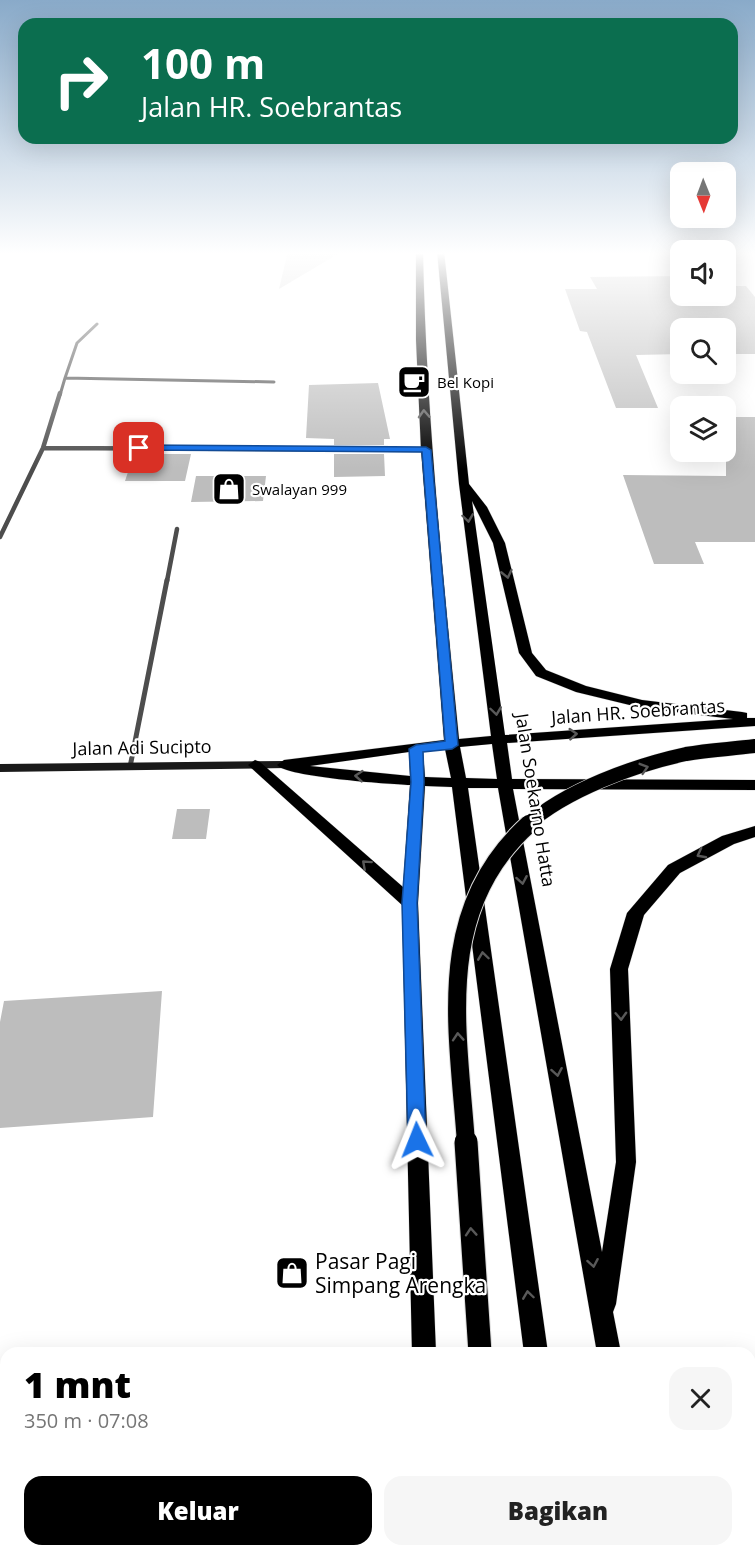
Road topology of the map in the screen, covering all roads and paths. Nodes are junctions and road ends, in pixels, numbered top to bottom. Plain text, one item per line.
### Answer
1 (97, 324) dead end
2 (420, 324) edge
3 (448, 324) edge
4 (65, 378) junction
5 (274, 382) dead end
6 (43, 447) junction
7 (426, 450) junction
8 (464, 484) junction
9 (177, 529) dead end
10 (0, 537) edge
11 (755, 720) edge
12 (500, 739) junction
13 (452, 745) junction
14 (755, 746) edge
15 (416, 749) junction
16 (255, 765) junction
17 (284, 765) junction
18 (130, 767) junction
19 (0, 768) edge
20 (418, 782) junction
21 (458, 784) junction
22 (505, 784) junction
23 (755, 785) edge
24 (755, 831) edge
25 (410, 903) junction
26 (603, 1318) junction
27 (424, 1347) edge
28 (480, 1347) edge
29 (535, 1347) edge
30 (608, 1347) edge

1 - 4 street
7 -> 2 main road
3 - 8 main road, Jalan Soekarno Hatta
4 - 5 street
4 - 6 street
6 - 7 street
6 - 10 street
7 - 13 main road
8 -> 11 main road
8 -> 12 main road, Jalan Soekarno Hatta
9 - 18 street
12 -> 11 main road, Jalan HR. Soebrantas
12 - 13 main road, Jalan HR. Soebrantas
12 - 22 main road, Jalan Soekarno Hatta
13 - 15 main road, Jalan HR. Soebrantas
13 - 21 main road
28 -> 14 main road, bridge
15 - 17 main road, Jalan Adi Sucipto
15 - 20 main road
16 - 17 main road, Jalan Adi Sucipto
16 - 18 main road, Jalan Adi Sucipto
25 -> 16 main road
20 -> 17 main road, Jalan Adi Sucipto
18 - 19 main road, Jalan Adi Sucipto
20 - 21 main road
20 - 25 main road
21 - 22 main road
29 -> 21 main road
22 - 23 main road
22 -> 26 main road, Jalan Soekarno Hatta
24 -> 26 main road
25 - 27 main road
26 - 30 main road, Jalan Soekarno Hatta

